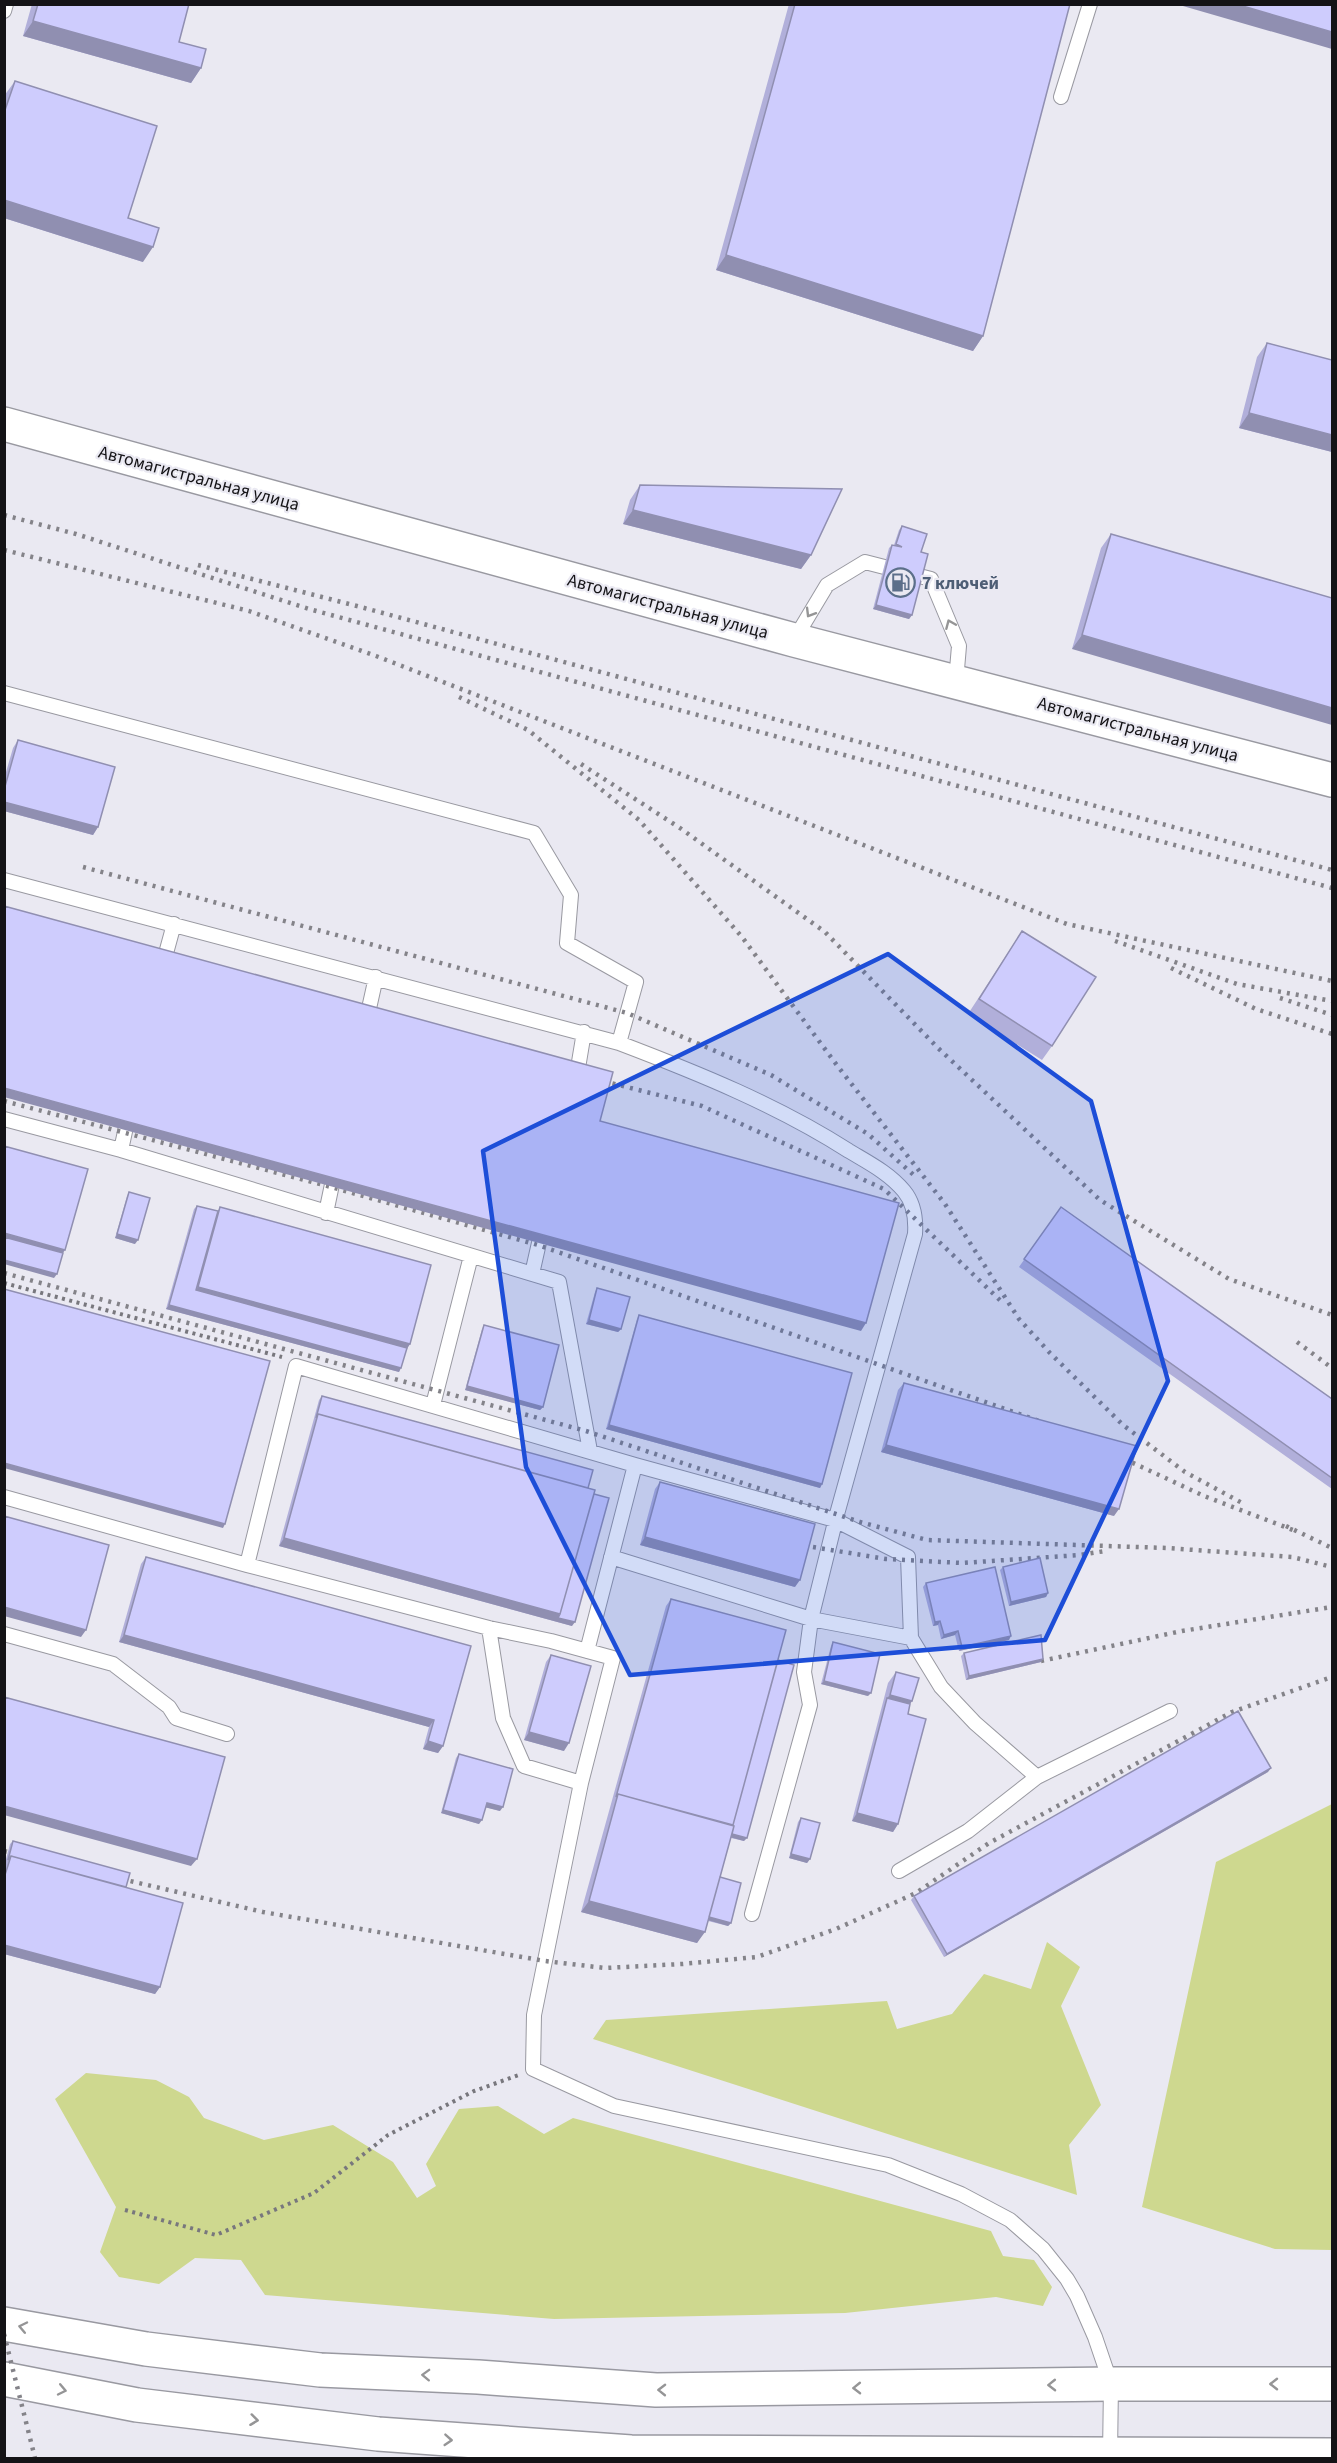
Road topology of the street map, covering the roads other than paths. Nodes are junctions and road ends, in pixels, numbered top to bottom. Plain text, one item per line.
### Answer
1 (6, 4) edge
2 (1090, 4) edge
3 (4, 11) edge
4 (1061, 97) dead end
5 (4, 424) edge
6 (794, 640) junction
7 (956, 681) junction
8 (4, 693) edge
9 (1332, 780) edge
10 (4, 880) edge
11 (174, 924) junction
12 (376, 977) junction
13 (158, 985) edge
14 (584, 1032) junction
15 (362, 1039) edge
16 (619, 1043) junction
17 (572, 1097) edge
18 (133, 1099) edge
19 (4, 1119) edge
20 (121, 1150) junction
21 (338, 1153) edge
22 (546, 1211) edge
23 (326, 1213) junction
24 (471, 1256) junction
25 (532, 1274) junction
26 (433, 1405) junction
27 (590, 1451) junction
28 (635, 1465) junction
29 (4, 1497) edge
30 (836, 1520) junction
31 (611, 1557) junction
32 (247, 1565) junction
33 (811, 1619) junction
34 (489, 1628) junction
35 (4, 1634) edge
36 (911, 1638) junction
37 (587, 1651) junction
38 (1170, 1711) dead end
39 (227, 1734) dead end
40 (1037, 1777) junction
41 (581, 1783) junction
42 (899, 1871) dead end
43 (752, 1914) dead end
44 (4, 2324) edge
45 (4, 2379) edge
46 (1111, 2384) junction
47 (1332, 2385) edge
48 (1110, 2455) junction
49 (1332, 2455) edge

1 - 3 lane
2 - 4 lane
5 - 6 main road, Автомагистральная улица
6 - 7 main road, Автомагистральная улица
7 -> 6 lane
7 - 9 main road, Автомагистральная улица
8 - 16 lane
10 - 11 lane
11 - 12 lane
11 - 13 lane
12 - 14 lane
12 - 15 lane
14 - 16 lane
14 - 17 lane
16 - 30 lane
18 - 20 lane
19 - 20 lane
20 - 23 lane
21 - 23 lane
22 - 25 lane
23 - 24 lane
24 - 25 lane
24 - 26 lane
25 - 27 lane
26 - 27 lane
26 - 32 lane
27 - 28 lane
28 - 30 lane
28 - 31 lane
29 - 32 lane
30 - 33 lane
30 - 36 lane
31 - 33 lane
31 - 37 lane
32 - 34 lane
33 - 36 lane
33 - 43 lane
34 - 37 lane
34 - 41 lane
35 - 39 lane
36 - 40 lane
37 - 41 lane
38 - 40 lane
40 - 42 lane
41 - 46 lane
46 -> 44 main road
45 -> 48 main road
47 -> 46 main road
46 - 48 lane
48 - 49 main road

